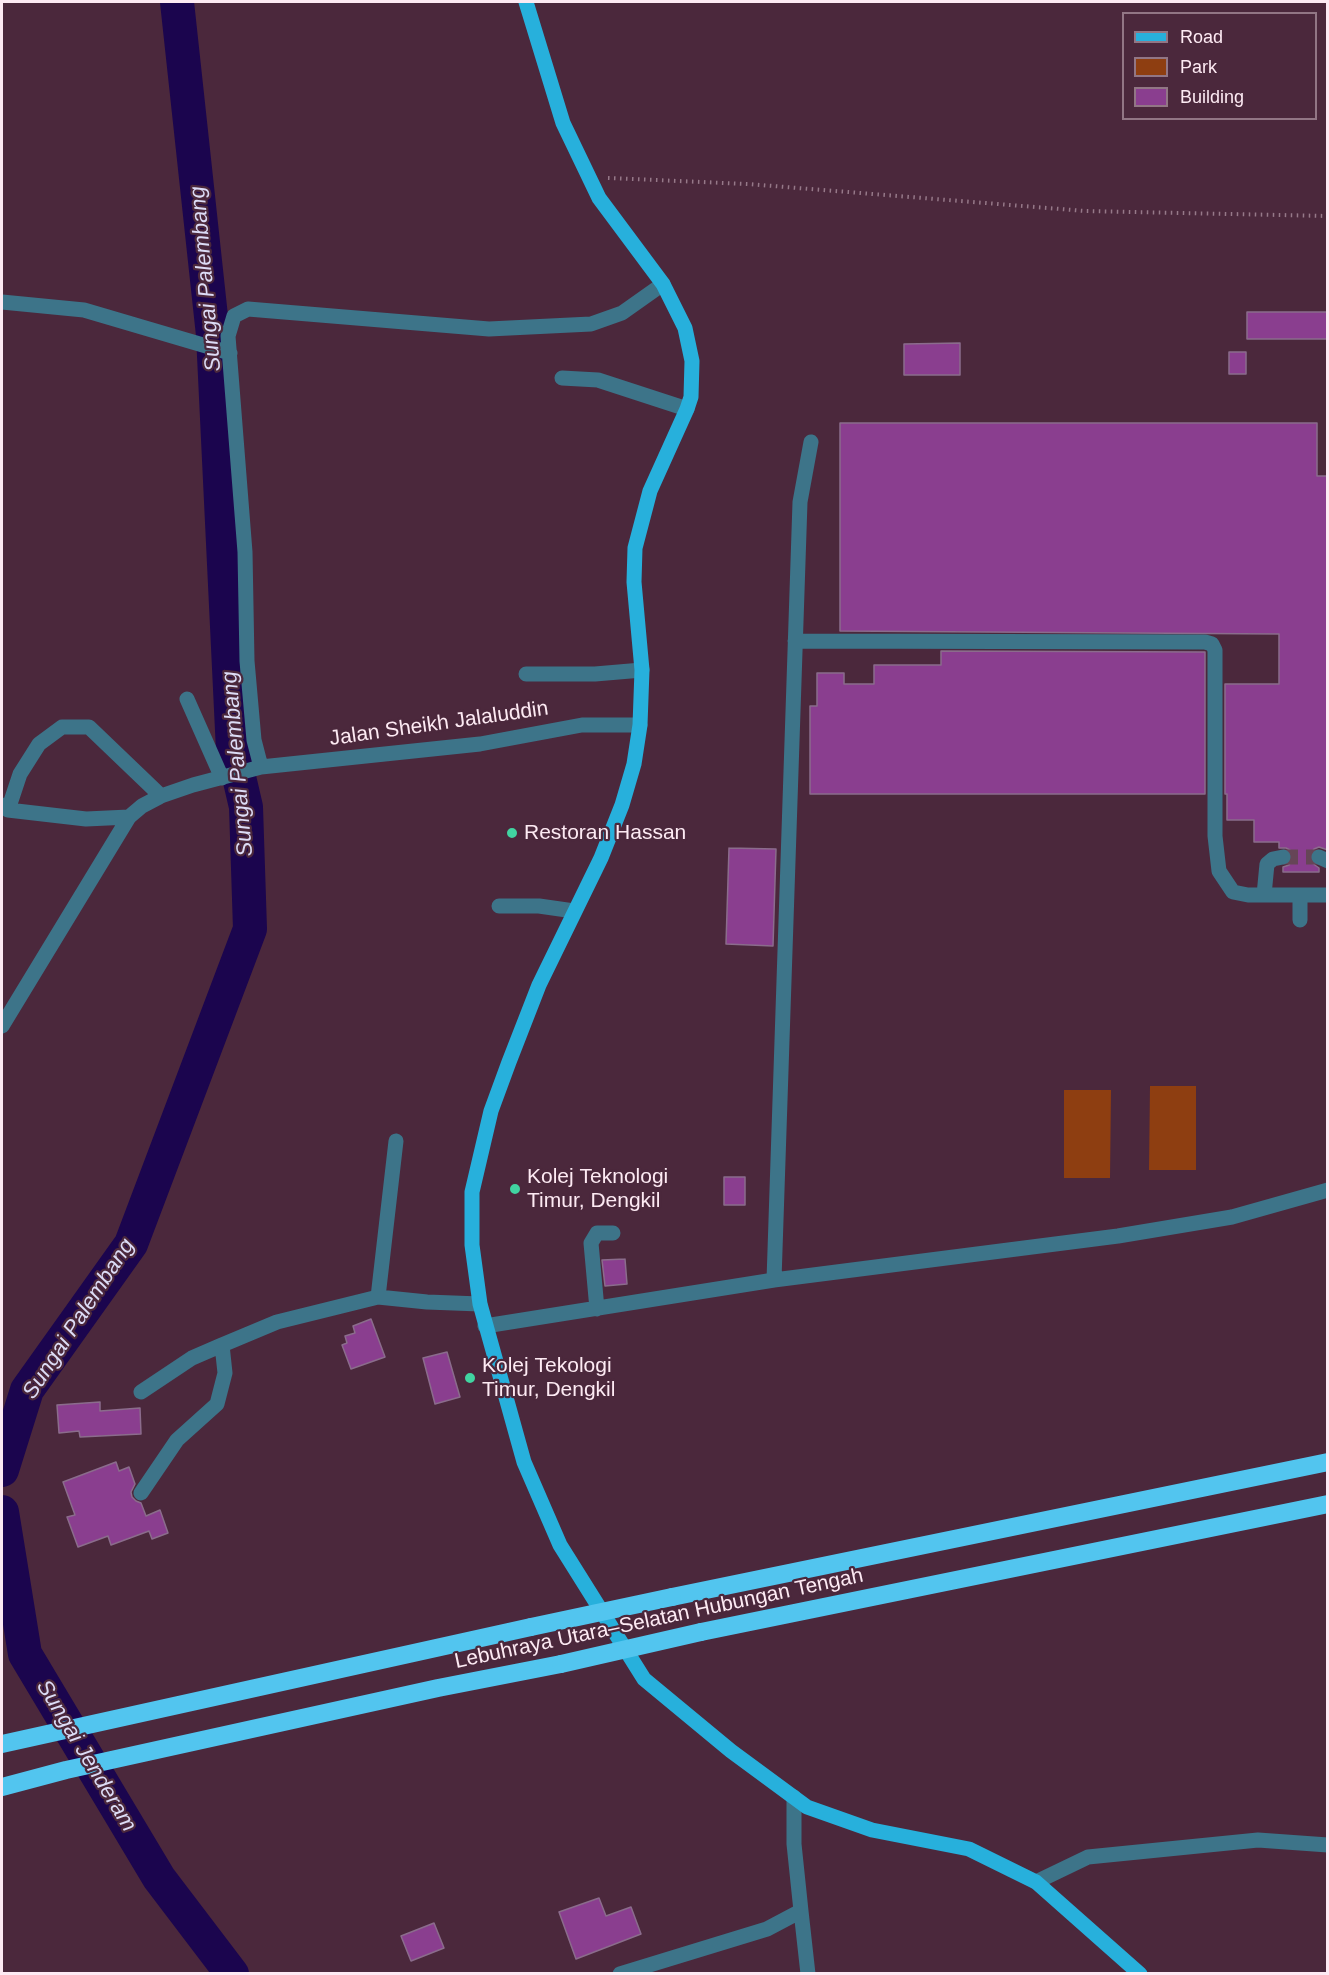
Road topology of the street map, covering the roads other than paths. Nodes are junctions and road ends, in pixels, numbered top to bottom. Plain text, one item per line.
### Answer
1 (526, 2) edge
2 (663, 284) junction
3 (2, 302) edge
4 (226, 352) junction
5 (562, 378) dead end
6 (687, 410) junction
7 (811, 442) dead end
8 (795, 641) junction
9 (642, 670) junction
10 (526, 675) dead end
11 (187, 699) dead end
12 (640, 725) junction
13 (261, 767) junction
14 (225, 777) junction
15 (161, 796) junction
16 (5, 807) edge
17 (129, 817) junction
18 (1278, 858) dead end
19 (1264, 895) junction
20 (1300, 895) junction
21 (1328, 895) edge
22 (499, 906) dead end
23 (574, 911) junction
24 (1300, 920) dead end
25 (2, 1026) edge
26 (396, 1141) dead end
27 (1328, 1190) edge
28 (613, 1233) dead end
29 (774, 1280) junction
30 (378, 1297) junction
31 (480, 1304) junction
32 (597, 1310) junction
33 (485, 1326) junction
34 (222, 1345) junction
35 (141, 1392) dead end
36 (1328, 1462) edge
37 (141, 1493) dead end
38 (1328, 1504) edge
39 (2, 1744) edge
40 (2, 1787) edge
41 (794, 1797) junction
42 (1328, 1845) edge
43 (1036, 1882) junction
44 (801, 1911) junction
45 (620, 1974) edge
46 (808, 1974) edge
47 (1140, 1974) edge

1 - 2 main road
2 - 4 street
2 - 6 main road
3 - 4 street
4 - 13 street
5 - 6 street
6 - 9 main road
7 - 8 street
8 - 19 street
8 - 29 street
9 - 10 street
9 - 12 main road
11 - 14 street
12 - 13 street, Jalan Sheikh Jalaluddin
12 - 23 main road
13 - 14 street, Jalan Sheikh Jalaluddin
14 - 15 street, Jalan Sheikh Jalaluddin
15 - 16 street
15 - 17 street
16 - 17 street
17 - 25 street
18 - 19 street
19 - 20 street
20 - 21 street
20 - 24 street
22 - 23 street
23 - 31 main road
26 - 30 street
27 - 29 street
28 - 32 street
29 - 32 street
30 - 31 street
30 - 34 street
31 - 33 main road
32 - 33 street
33 - 41 main road
34 - 35 street
34 - 37 street
36 - 39 highway, Lebuhraya Utara–Selatan Hubungan Tengah, bridge
38 - 40 highway, Lebuhraya Utara–Selatan Hubungan Tengah, bridge
41 - 43 main road
41 - 44 street
42 - 43 street
43 - 47 main road
44 - 45 street
44 - 46 street

